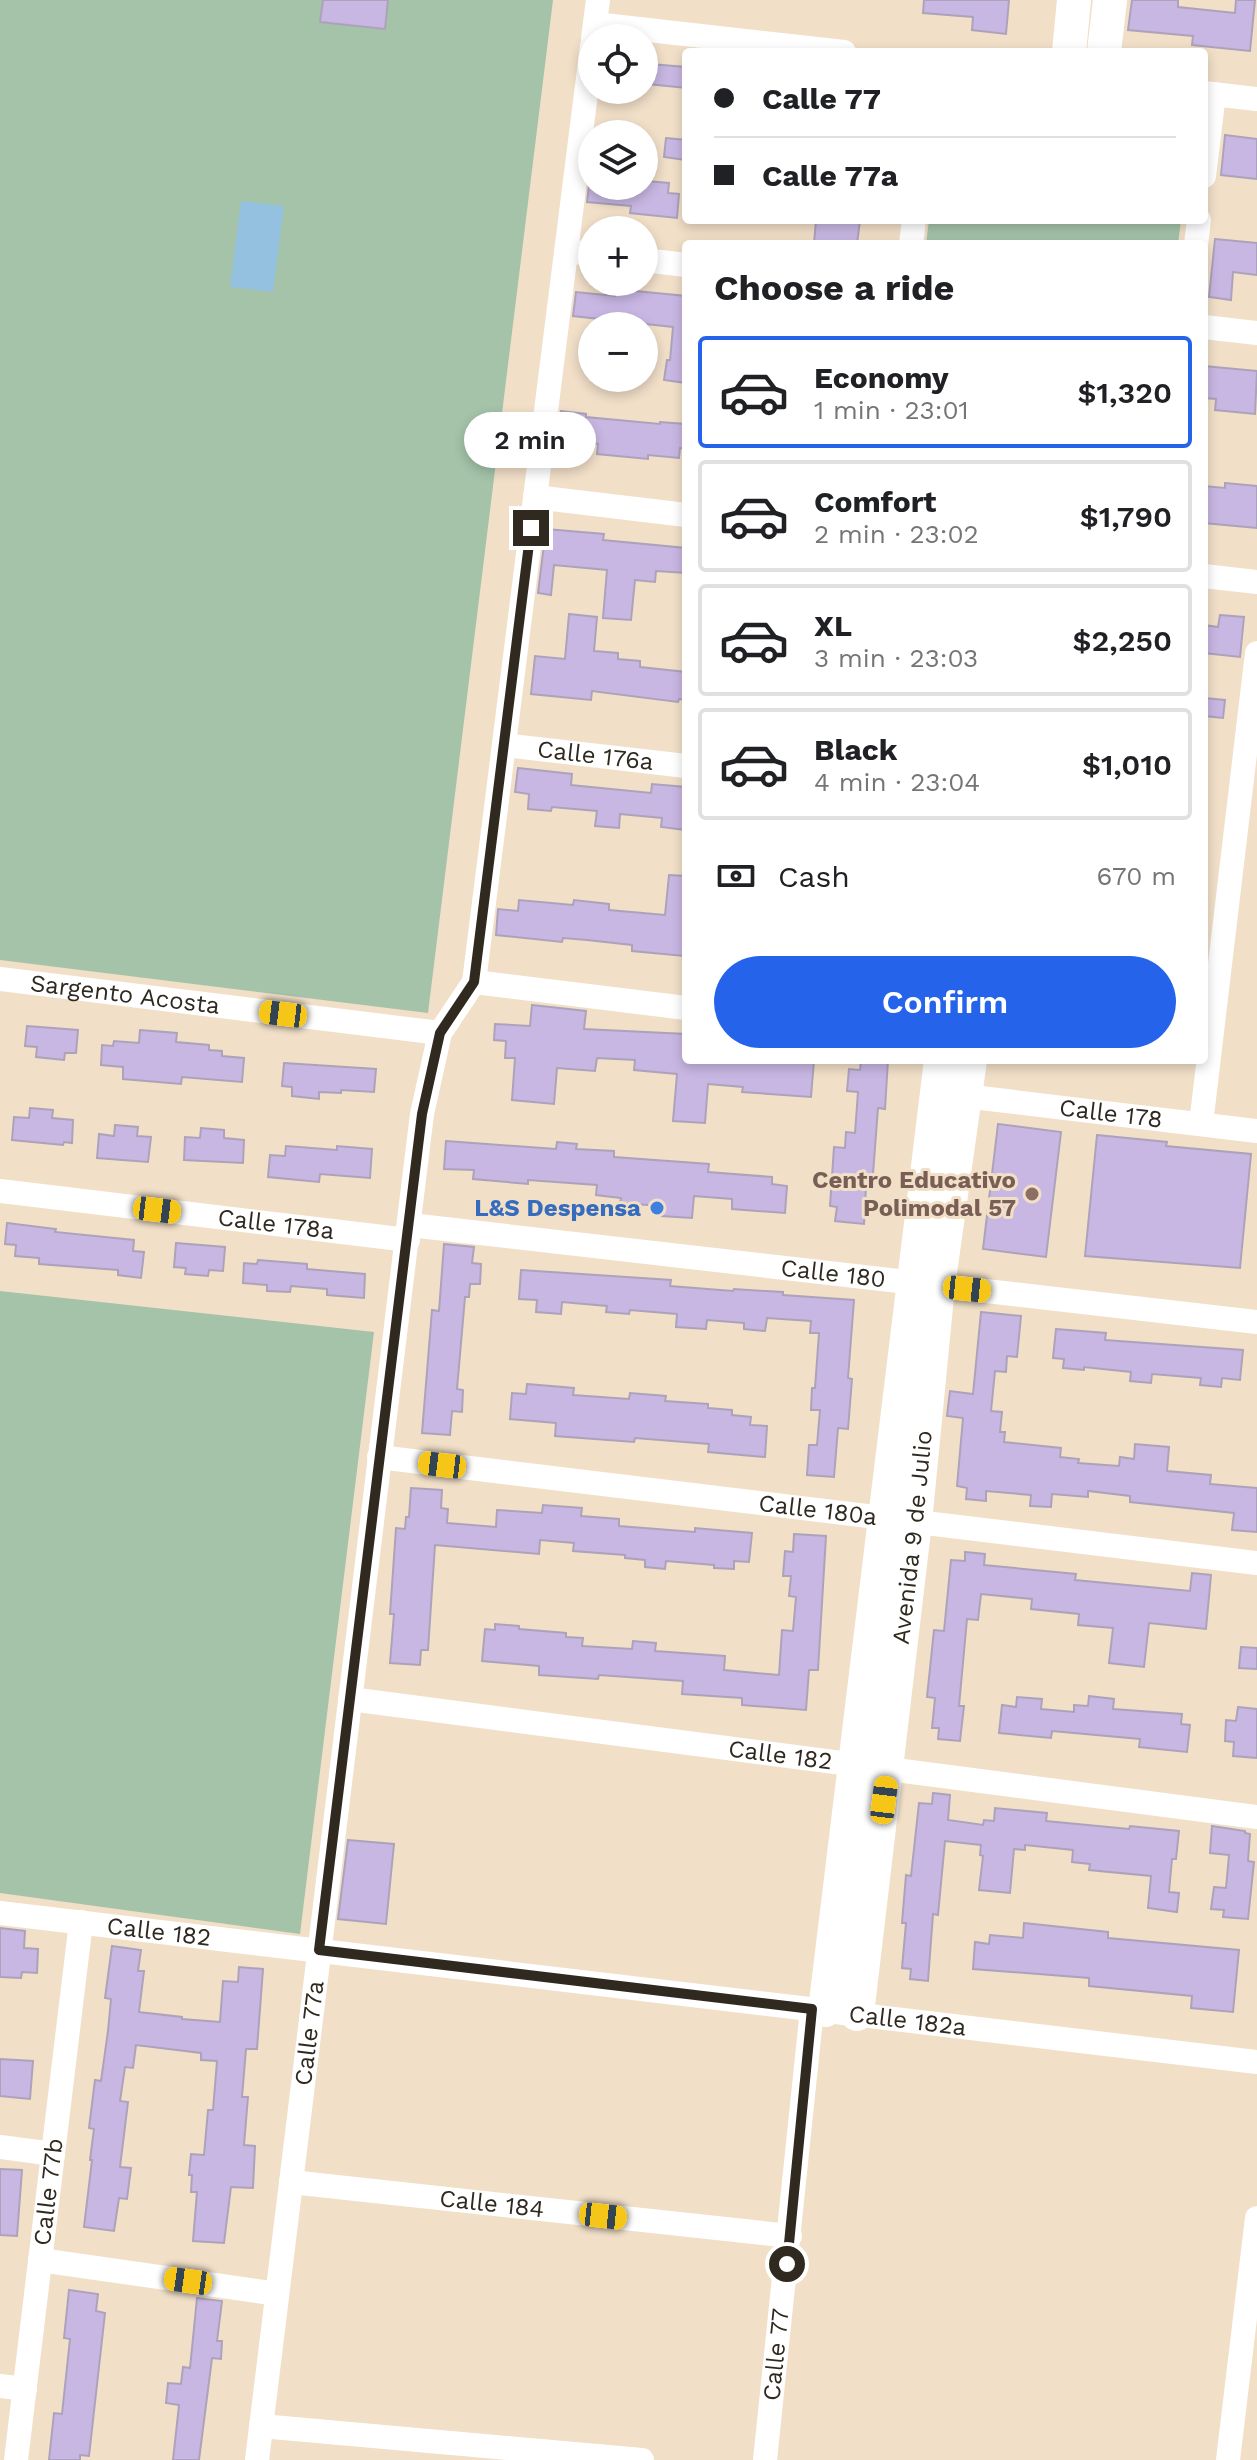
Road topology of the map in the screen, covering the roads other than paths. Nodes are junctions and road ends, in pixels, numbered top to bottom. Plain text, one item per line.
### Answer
1 (1074, 0) edge
2 (1110, 0) edge
3 (658, 33) edge
4 (804, 48) edge
5 (1069, 48) edge
6 (1104, 48) edge
7 (1209, 93) edge
8 (1257, 99) edge
9 (584, 104) edge
10 (566, 251) junction
11 (578, 252) edge
12 (658, 262) edge
13 (682, 265) edge
14 (1208, 327) edge
15 (1257, 333) edge
16 (535, 497) junction
17 (682, 515) edge
18 (1208, 576) edge
19 (1257, 582) edge
20 (1257, 653) edge
21 (504, 745) junction
22 (682, 766) edge
23 (474, 982) junction
24 (1, 983) edge
25 (682, 1008) edge
26 (440, 1033) junction
27 (941, 1064) edge
28 (969, 1064) edge
29 (964, 1096) junction
30 (1201, 1124) junction
31 (1257, 1131) edge
32 (0, 1191) edge
33 (409, 1233) junction
34 (926, 1284) junction
35 (1257, 1322) edge
36 (379, 1457) junction
37 (900, 1520) junction
38 (1257, 1563) edge
39 (350, 1699) junction
40 (871, 1767) junction
41 (1257, 1817) edge
42 (0, 1913) edge
43 (81, 1922) junction
44 (319, 1950) junction
45 (831, 2011) junction
46 (1257, 2062) edge
47 (0, 2147) edge
48 (53, 2154) junction
49 (291, 2182) junction
50 (1257, 2218) edge
51 (790, 2236) junction
52 (40, 2260) junction
53 (277, 2294) junction
54 (0, 2386) edge
55 (25, 2389) junction
56 (261, 2426) junction
57 (16, 2460) edge
58 (257, 2460) edge
59 (642, 2460) edge
60 (765, 2460) edge
61 (1228, 2460) edge

1 - 5 main road
2 - 6 main road
3 - 4 street
7 - 8 street
9 - 10 street, Calle 77a
10 - 11 street
10 - 16 street, Calle 77a
12 - 13 street
14 - 15 street
16 - 17 street
16 - 21 street, Calle 77a
18 - 19 street
20 - 30 street
21 - 22 street, Calle 176a
21 - 23 street, Calle 77a
23 - 25 street
23 - 26 street, Calle 77a
24 - 26 street, Sargento Acosta
26 - 33 street, Calle 77a
27 - 34 main road, Avenida 9 de Julio
28 - 29 main road, Avenida 9 de Julio
29 - 30 street, Calle 178
29 - 34 main road, Avenida 9 de Julio
30 - 31 street, Calle 178
32 - 33 street, Calle 178a
33 - 34 street, Calle 180
33 - 36 street, Calle 77a
34 - 35 street, Calle 180
34 - 37 main road, Avenida 9 de Julio
36 - 37 street, Calle 180a
36 - 39 street, Calle 77a
37 - 38 street, Calle 180a
37 - 40 main road, Avenida 9 de Julio
39 - 40 street, Calle 182
39 - 44 street, Calle 77a
40 - 41 street, Calle 182
40 - 45 main road, Avenida 9 de Julio
42 - 43 street, Calle 182
43 - 44 street, Calle 182
43 - 48 street, Calle 77b
44 - 45 street, Calle 182a
44 - 49 street, Calle 77a
45 - 46 street, Calle 182a
45 - 51 street, Calle 77
47 - 48 street
48 - 52 street, Calle 77b
49 - 51 street, Calle 184
49 - 53 street, Calle 77a
50 - 61 street
51 - 60 street, Calle 77
52 - 53 street
52 - 55 street, Calle 77b
53 - 56 street, Calle 77a
54 - 55 street
55 - 57 street, Calle 77b
56 - 58 street, Calle 77a
56 - 59 street

